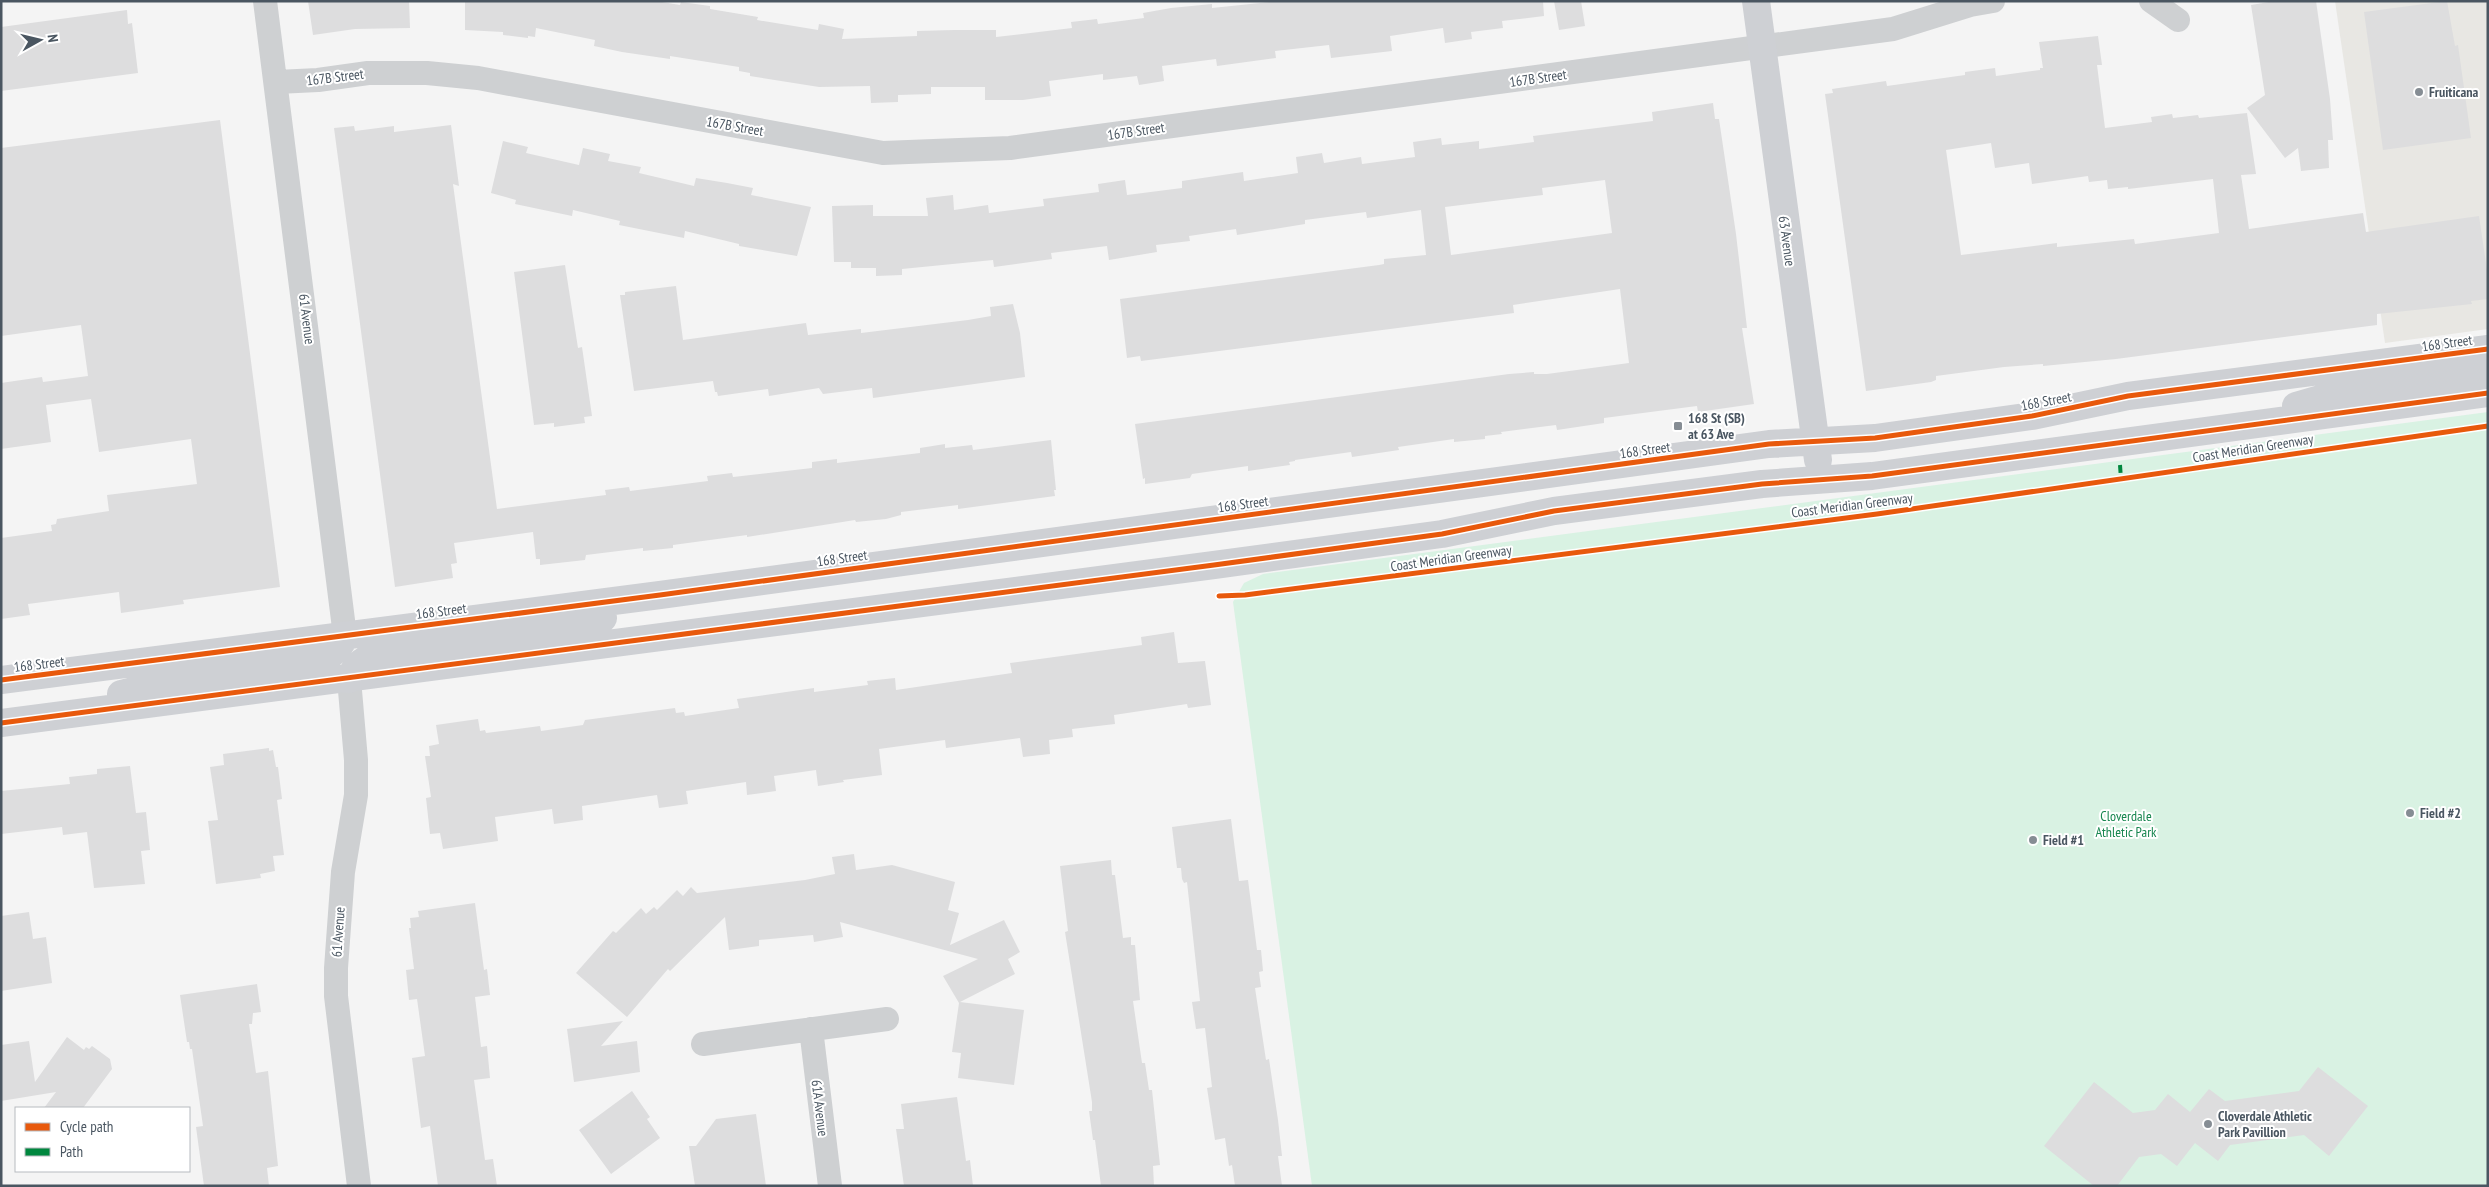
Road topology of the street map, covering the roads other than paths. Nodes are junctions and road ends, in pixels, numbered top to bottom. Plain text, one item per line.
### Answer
1 (265, 1) edge
2 (1756, 1) edge
3 (1993, 1) edge
4 (2151, 1) edge
5 (2178, 20) dead end
6 (1762, 48) junction
7 (277, 82) junction
8 (2488, 348) edge
9 (2488, 372) edge
10 (2488, 393) edge
11 (2271, 421) junction
12 (1816, 442) junction
13 (1821, 480) junction
14 (660, 595) junction
15 (345, 636) junction
16 (349, 679) junction
17 (1, 680) edge
18 (74, 715) junction
19 (1, 724) edge
20 (887, 1019) dead end
21 (810, 1029) junction
22 (702, 1044) dead end
23 (359, 1186) edge
24 (830, 1186) edge

1 - 7 street, 61 Avenue
2 - 6 main road, 63 Avenue
3 - 6 street, 167B Street
4 - 5 street
6 - 7 street, 167B Street
6 - 12 main road, 63 Avenue
7 - 15 street, 61 Avenue
8 - 12 main road, 168 Street
9 - 11 main road
10 - 11 main road
11 - 13 main road
12 - 13 main road, 63 Avenue
12 - 14 main road, 168 Street
13 - 16 main road
14 - 15 main road, 168 Street
14 - 16 main road
15 - 17 main road, 168 Street
15 - 18 main road
16 - 18 main road
16 - 23 street, 61 Avenue
18 - 19 main road
20 - 21 street
21 - 22 street
21 - 24 street, 61A Avenue

